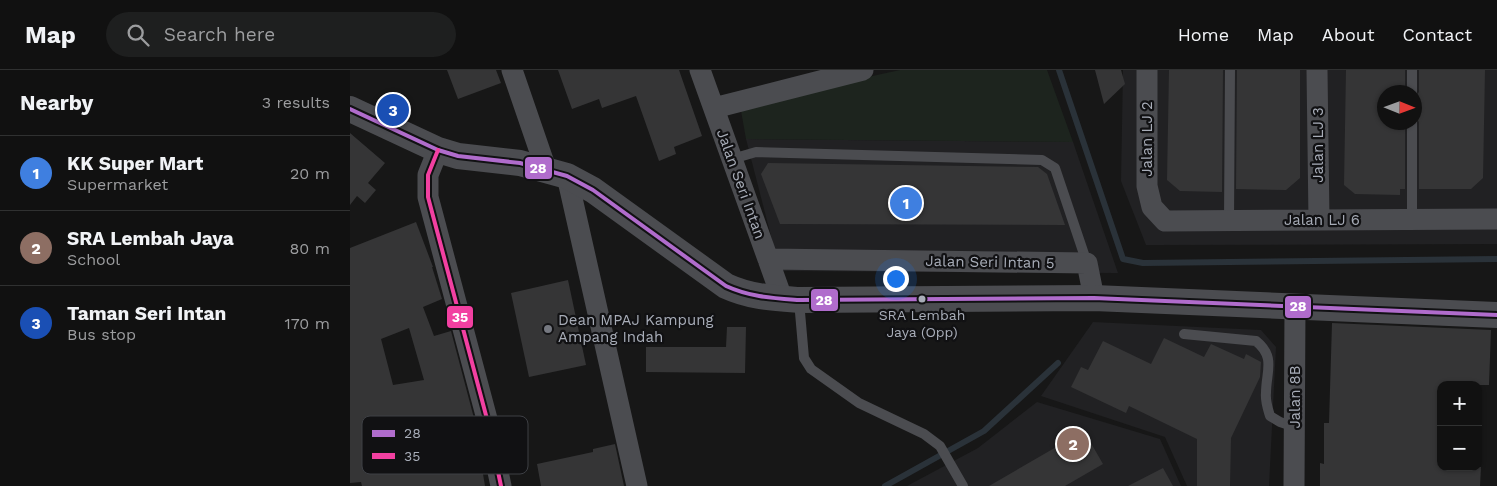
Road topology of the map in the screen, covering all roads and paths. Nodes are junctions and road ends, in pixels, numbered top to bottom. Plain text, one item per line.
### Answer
1 (512, 70) edge
2 (700, 70) edge
3 (863, 70) edge
4 (1147, 70) edge
5 (1230, 70) edge
6 (1318, 70) edge
7 (1412, 70) edge
8 (1412, 85) edge
9 (714, 108) junction
10 (350, 109) edge
11 (1412, 130) edge
12 (438, 150) junction
13 (732, 159) junction
14 (557, 172) junction
15 (1152, 207) joint
16 (1318, 220) junction
17 (1412, 220) junction
18 (1497, 220) edge
19 (1229, 221) junction
20 (768, 260) junction
21 (1087, 263) junction
22 (1094, 298) junction
23 (790, 299) junction
24 (1295, 308) junction
25 (1497, 314) edge
26 (1184, 334) dead end
27 (486, 416) edge
28 (1294, 427) junction
29 (636, 486) edge
30 (963, 486) edge
31 (1294, 486) edge

1 - 14 street
2 - 9 street, Jalan Seri Intan
3 - 9 street
4 - 15 street, Jalan LJ 2
5 - 19 lane
6 - 16 street, Jalan LJ 3
7 - 8 lane
9 - 13 street, Jalan Seri Intan
10 - 12 street
11 - 17 lane
12 - 14 street
12 - 27 street
13 - 20 street, Jalan Seri Intan
13 - 21 lane
14 - 23 street
14 - 29 street
15 - 19 street, Jalan LJ 6
16 - 17 street, Jalan LJ 6
16 - 19 street, Jalan LJ 6
17 - 18 street, Jalan LJ 6
20 - 21 street, Jalan Seri Intan 5
20 - 23 street, Jalan Seri Intan
21 - 22 street
22 - 23 street
22 - 24 street
23 - 30 lane
24 - 25 street
24 - 28 street, Jalan 8B
26 - 28 lane
28 - 31 street, Jalan 8B

